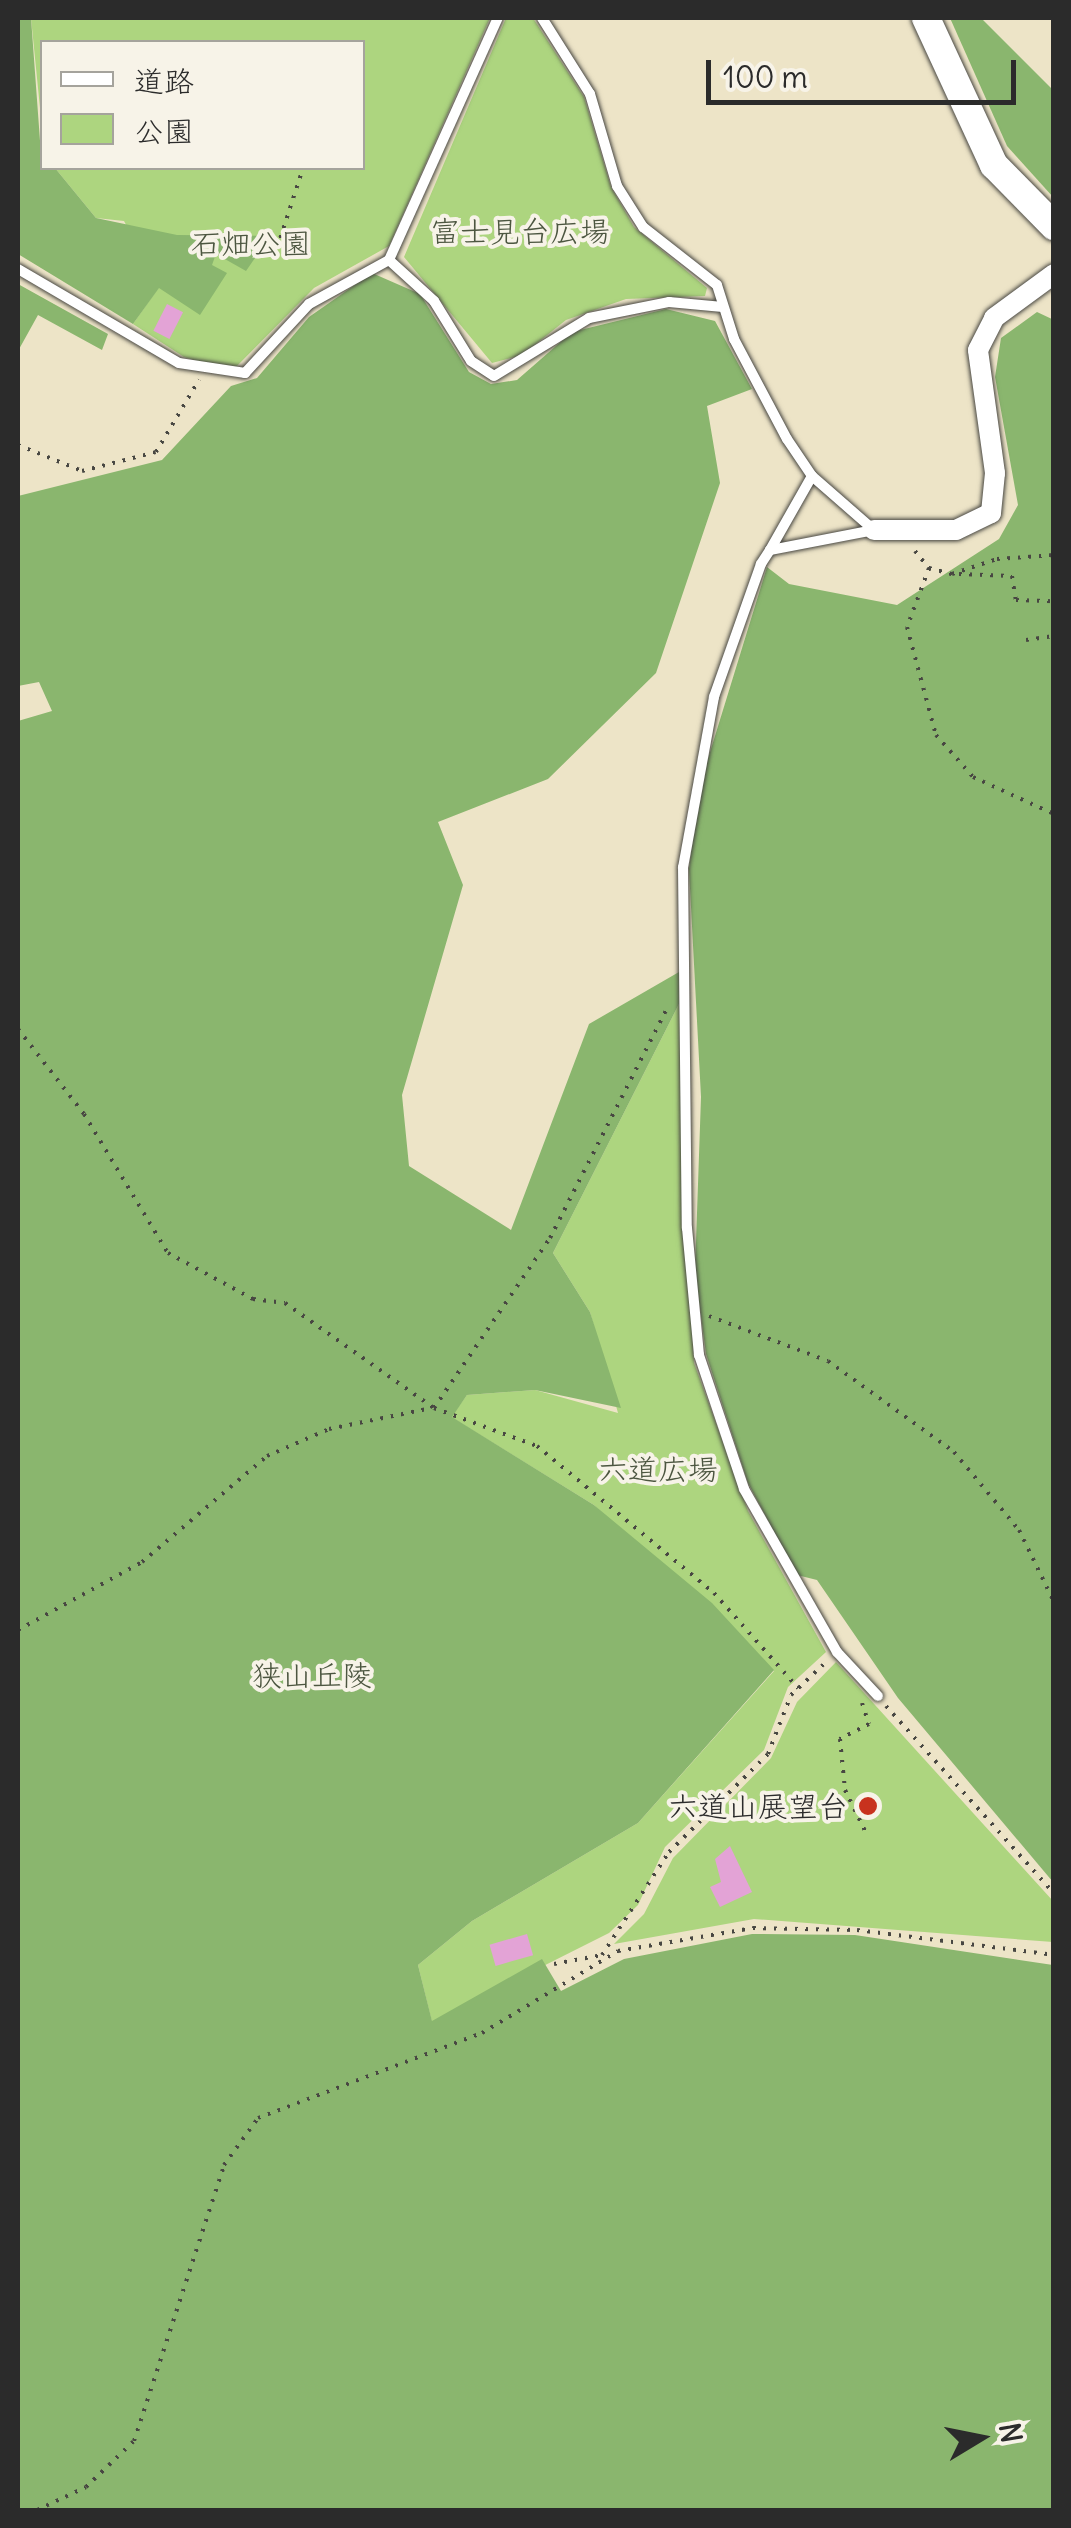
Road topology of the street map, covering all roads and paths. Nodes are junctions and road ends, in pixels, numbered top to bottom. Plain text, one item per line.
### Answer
1 (498, 18) edge
2 (542, 18) edge
3 (926, 18) edge
4 (302, 170) edge
5 (1054, 226) edge
6 (277, 248) dead end
7 (389, 260) junction
8 (18, 268) edge
9 (1054, 274) edge
10 (723, 307) junction
11 (202, 371) junction
12 (18, 445) edge
13 (812, 476) junction
14 (874, 530) junction
15 (901, 533) junction
16 (770, 550) junction
17 (1054, 555) edge
18 (929, 568) junction
19 (952, 574) junction
20 (1054, 601) edge
21 (1054, 636) edge
22 (1026, 640) dead end
23 (1054, 814) edge
24 (685, 970) junction
25 (18, 1029) edge
26 (694, 1315) junction
27 (434, 1408) junction
28 (1054, 1602) edge
29 (18, 1630) edge
30 (837, 1652) junction
31 (798, 1688) junction
32 (878, 1696) junction
33 (866, 1836) dead end
34 (1054, 1893) edge
35 (602, 1955) junction
36 (1054, 1955) edge
37 (554, 1964) dead end
38 (37, 2510) edge

1 - 7 lane
2 - 10 lane
3 - 5 street
4 - 6 path
7 - 10 lane
7 - 11 lane
8 - 11 lane
9 - 15 street
10 - 13 lane
11 - 12 path
13 - 14 lane
13 - 16 lane
14 - 15 street
14 - 16 lane
15 - 18 path
16 - 24 lane
17 - 19 path
18 - 19 path
18 - 23 path
19 - 20 path
21 - 22 path
24 - 26 lane
24 - 27 path
25 - 27 path
26 - 28 path
26 - 30 lane
27 - 29 path
27 - 31 path
30 - 31 path
30 - 32 lane
31 - 35 path
32 - 33 path
32 - 34 path
35 - 36 path
35 - 37 path
35 - 38 path

